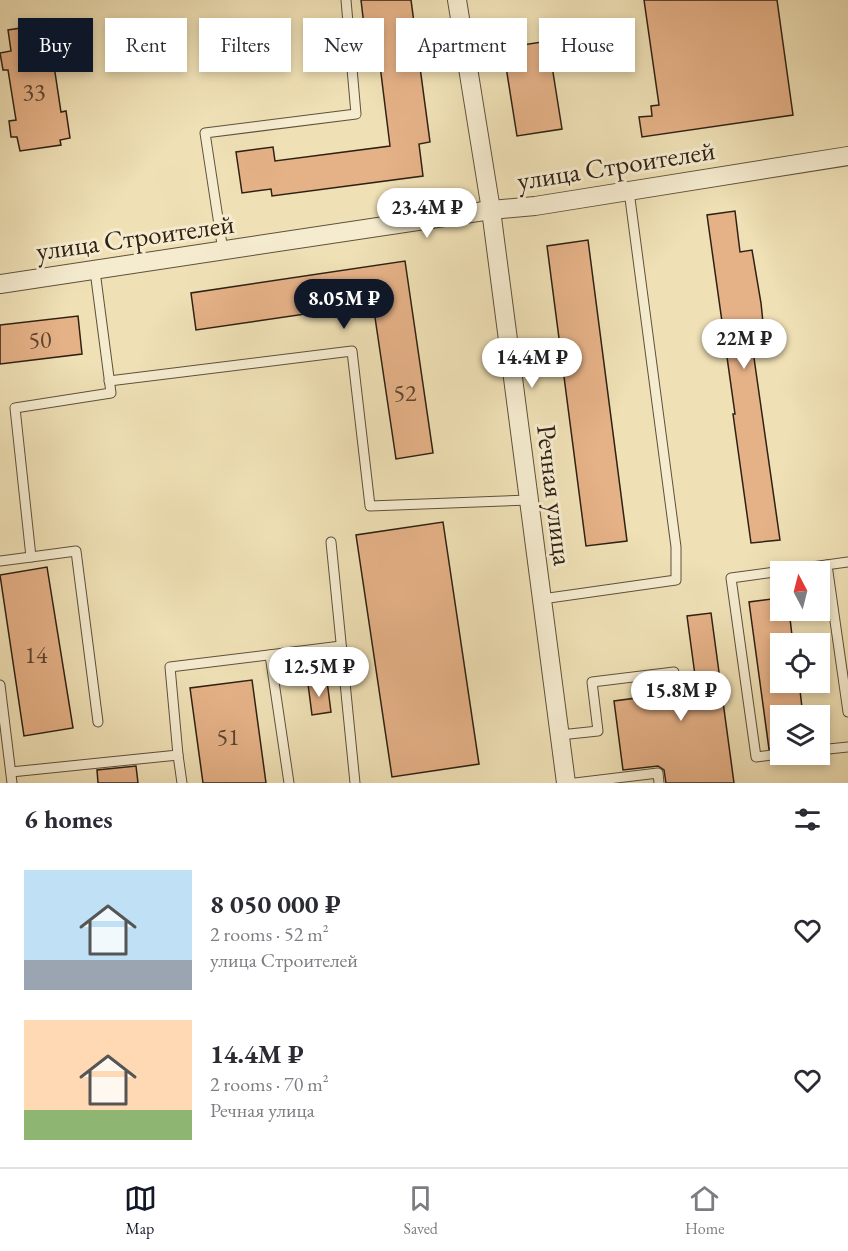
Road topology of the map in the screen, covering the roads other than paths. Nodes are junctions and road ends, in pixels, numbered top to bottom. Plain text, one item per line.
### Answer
1 (346, 0) edge
2 (457, 0) edge
3 (848, 156) edge
4 (629, 191) junction
5 (491, 210) junction
6 (223, 251) junction
7 (94, 271) junction
8 (0, 284) edge
9 (109, 381) junction
10 (529, 500) junction
11 (331, 542) dead end
12 (31, 557) junction
13 (0, 561) edge
14 (848, 562) edge
15 (830, 565) edge
16 (770, 573) edge
17 (830, 586) edge
18 (542, 599) junction
19 (341, 646) junction
20 (270, 655) junction
21 (674, 672) dead end
22 (0, 685) edge
23 (848, 712) edge
24 (98, 722) dead end
25 (560, 735) junction
26 (848, 747) edge
27 (830, 749) edge
28 (178, 755) junction
29 (770, 755) edge
30 (11, 772) junction
31 (12, 783) edge
32 (182, 783) edge
33 (289, 783) edge
34 (355, 783) edge
35 (566, 783) edge
36 (575, 783) edge
37 (659, 783) edge

1 - 6 lane
2 - 5 street, Речная улица
3 - 4 street, улица Строителей
4 - 5 street, улица Строителей
4 - 18 lane
5 - 6 street, улица Строителей
5 - 10 street, Речная улица
6 - 7 street, улица Строителей
7 - 8 street, улица Строителей
7 - 9 lane
9 - 10 lane
9 - 12 lane
10 - 18 street, Речная улица
11 - 19 lane
12 - 13 lane
12 - 24 lane
14 - 15 lane
16 - 29 lane
17 - 23 lane
18 - 25 street, Речная улица
19 - 20 lane
19 - 34 lane
20 - 28 lane
20 - 33 lane
21 - 25 lane
22 - 30 lane
25 - 35 street, Речная улица
26 - 27 lane
28 - 30 lane
28 - 32 lane
30 - 31 lane
36 - 37 lane

